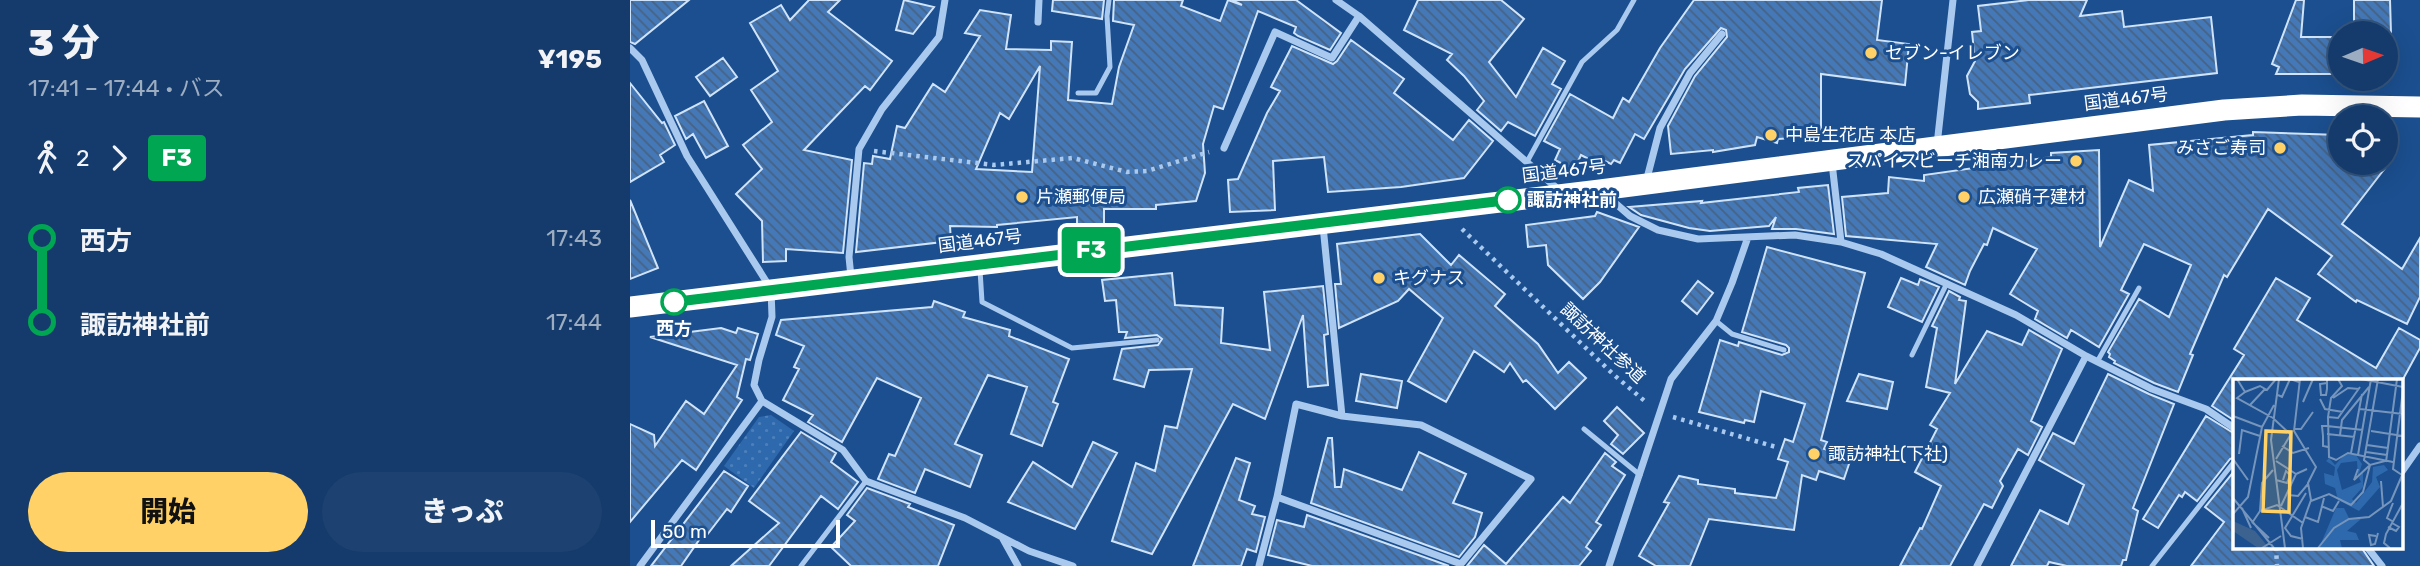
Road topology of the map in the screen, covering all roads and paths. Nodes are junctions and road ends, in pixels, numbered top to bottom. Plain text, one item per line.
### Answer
1 (945, 0) edge
2 (1039, 0) edge
3 (1110, 0) edge
4 (1336, 0) edge
5 (1634, 0) edge
6 (1953, 0) edge
7 (1359, 16) junction
8 (1038, 22) dead end
9 (1722, 34) dead end
10 (630, 48) edge
11 (1078, 93) dead end
12 (2420, 107) edge
13 (1937, 146) junction
14 (1224, 148) joint
15 (859, 149) junction
16 (1832, 158) junction
17 (1528, 160) junction
18 (1646, 183) junction
19 (1600, 190) junction
20 (1563, 194) junction
21 (1440, 208) junction
22 (1322, 222) junction
23 (1748, 237) junction
24 (1841, 242) junction
25 (979, 264) junction
26 (851, 279) junction
27 (1947, 283) junction
28 (2139, 288) dead end
29 (771, 289) junction
30 (630, 307) edge
31 (1716, 321) junction
32 (1157, 340) dead end
33 (1784, 350) dead end
34 (1912, 355) dead end
35 (2086, 356) junction
36 (2098, 362) junction
37 (762, 401) junction
38 (1660, 413) junction
39 (1342, 416) junction
40 (2233, 427) edge
41 (1584, 429) dead end
42 (2420, 446) edge
43 (1776, 447) dead end
44 (2233, 465) edge
45 (2402, 472) edge
46 (1640, 475) junction
47 (866, 481) junction
48 (1277, 497) junction
49 (1001, 537) junction
50 (2276, 548) edge
51 (2368, 548) edge
52 (640, 566) edge
53 (801, 566) edge
54 (1018, 566) edge
55 (1073, 566) edge
56 (1259, 566) edge
57 (1609, 566) edge
58 (1977, 566) edge
59 (2152, 566) edge
60 (2277, 566) edge
61 (2382, 566) edge

1 - 15 street
2 - 8 street
3 - 11 lane
4 - 7 street
5 - 17 lane
6 - 13 street
7 - 14 street
7 - 17 street
9 - 18 street
10 - 29 street
12 - 13 highway, 国道467号
13 - 16 highway, 国道467号
14 - 15 path
15 - 26 street
16 - 18 highway, 国道467号
16 - 24 street
17 - 20 street
18 - 19 highway, 国道467号
19 - 20 highway, 国道467号
19 - 23 street
20 - 21 highway, 国道467号
21 - 22 highway, 国道467号
21 - 38 path, 諏訪神社参道
22 - 25 highway, 国道467号
22 - 39 street
23 - 24 street
23 - 31 street
24 - 27 street
25 - 26 highway, 国道467号
25 - 32 lane
26 - 29 highway, 国道467号
27 - 34 lane
27 - 35 street
28 - 36 lane
29 - 30 highway, 国道467号
29 - 37 street
31 - 33 lane
31 - 38 street
35 - 36 street
35 - 58 street
36 - 40 street
37 - 47 street
37 - 52 street
38 - 43 path, 諏訪神社参道
38 - 46 street
39 - 48 street
39 - 48 street
41 - 46 lane
42 - 45 street
44 - 59 lane
46 - 57 street
47 - 49 street
47 - 53 lane
48 - 56 street
49 - 54 street
49 - 55 street
50 - 60 path
51 - 61 street

